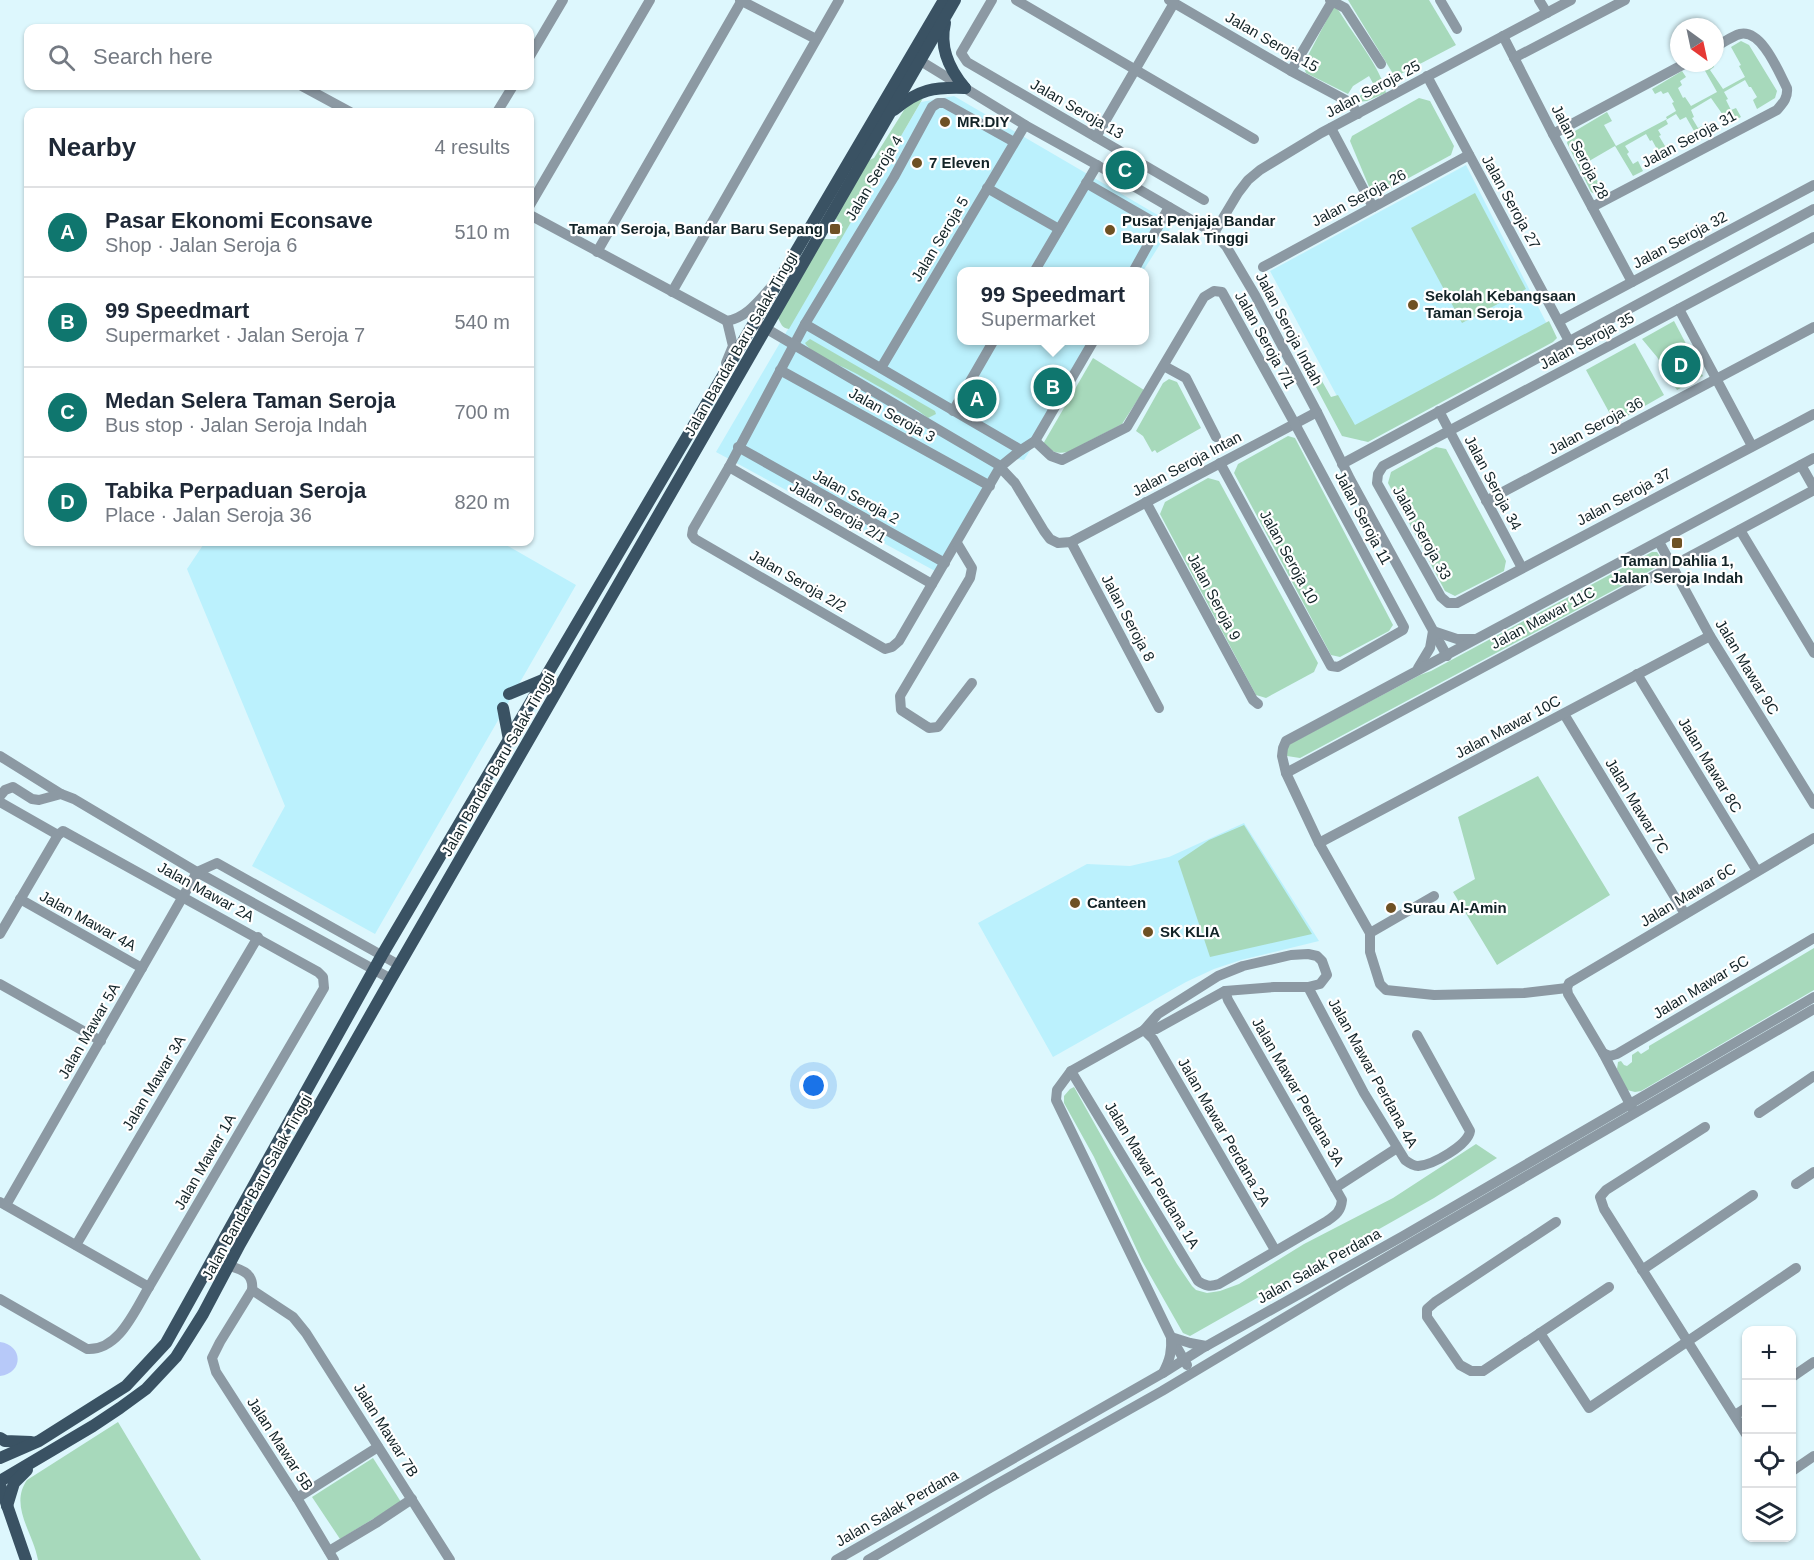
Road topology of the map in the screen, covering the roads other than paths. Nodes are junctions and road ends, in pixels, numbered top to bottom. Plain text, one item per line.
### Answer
1 (563, 0) edge
2 (650, 0) edge
3 (742, 0) edge
4 (839, 0) edge
5 (992, 0) edge
6 (1016, 0) edge
7 (1331, 0) edge
8 (1440, 0) edge
9 (1539, 0) edge
10 (1571, 0) edge
11 (1624, 0) edge
12 (1171, 2) edge
13 (949, 3) edge
14 (1547, 13) junction
15 (1457, 29) dead end
16 (1503, 36) junction
17 (816, 39) junction
18 (1724, 42) edge
19 (534, 49) edge
20 (916, 58) junction
21 (1514, 58) junction
22 (1381, 64) dead end
23 (1135, 70) junction
24 (1291, 72) junction
25 (1670, 72) edge
26 (1427, 76) junction
27 (965, 88) junction
28 (309, 90) edge
29 (511, 90) edge
30 (343, 108) edge
31 (499, 108) edge
32 (890, 114) junction
33 (1358, 114) junction
34 (1025, 124) junction
35 (1331, 128) junction
36 (1553, 134) junction
37 (1096, 137) junction
38 (1254, 139) dead end
39 (1014, 142) junction
40 (1469, 155) junction
41 (1097, 165) junction
42 (1086, 183) junction
43 (1814, 185) edge
44 (987, 188) junction
45 (534, 198) edge
46 (1204, 200) dead end
47 (1169, 207) junction
48 (1373, 207) junction
49 (1592, 207) junction
50 (1814, 209) edge
51 (534, 217) edge
52 (1159, 225) junction
53 (1059, 229) junction
54 (1214, 233) junction
55 (1814, 237) edge
56 (597, 252) junction
57 (1037, 267) edge
58 (1136, 267) edge
59 (1263, 267) dead end
60 (784, 274) junction
61 (1632, 282) junction
62 (672, 292) junction
63 (1679, 309) junction
64 (727, 321) junction
65 (1559, 321) junction
66 (755, 322) junction
67 (805, 324) junction
68 (1814, 327) edge
69 (767, 328) junction
70 (1569, 341) junction
71 (794, 344) junction
72 (991, 345) edge
73 (1091, 345) edge
74 (1164, 366) junction
75 (881, 368) junction
76 (780, 370) junction
77 (1717, 380) junction
78 (714, 392) junction
79 (953, 411) junction
80 (1438, 411) junction
81 (1317, 412) junction
82 (1814, 414) edge
83 (1295, 424) junction
84 (1449, 431) junction
85 (1216, 437) dead end
86 (1035, 441) junction
87 (1752, 446) junction
88 (738, 447) junction
89 (1021, 450) junction
90 (1814, 458) edge
91 (1220, 463) junction
92 (1342, 464) junction
93 (1801, 465) junction
94 (729, 467) junction
95 (1000, 467) junction
96 (1378, 474) joint
97 (990, 486) junction
98 (1814, 489) edge
99 (1486, 501) junction
100 (1146, 502) junction
101 (1740, 530) junction
102 (695, 539) joint
103 (1071, 542) junction
104 (1659, 542) junction
105 (957, 543) junction
106 (945, 563) junction
107 (1671, 566) junction
108 (1522, 568) junction
109 (932, 584) junction
110 (1448, 603) joint
111 (1433, 631) junction
112 (1710, 636) junction
113 (1477, 639) junction
114 (1814, 653) edge
115 (1447, 656) junction
116 (1331, 666) joint
117 (1415, 672) junction
118 (1638, 674) junction
119 (545, 679) junction
120 (972, 683) dead end
121 (509, 694) dead end
122 (1258, 704) dead end
123 (503, 708) dead end
124 (1159, 708) dead end
125 (1564, 714) junction
126 (509, 740) junction
127 (0, 756) edge
128 (1286, 773) junction
129 (61, 794) junction
130 (0, 796) edge
131 (0, 802) edge
132 (1814, 804) edge
133 (60, 833) junction
134 (1814, 838) edge
135 (1319, 843) junction
136 (197, 872) junction
137 (1757, 872) junction
138 (183, 896) junction
139 (1434, 896) dead end
140 (20, 899) junction
141 (1685, 914) junction
142 (1370, 933) junction
143 (0, 934) edge
144 (258, 937) junction
145 (1814, 938) edge
146 (382, 955) junction
147 (399, 965) junction
148 (142, 968) junction
149 (374, 969) junction
150 (391, 979) junction
151 (0, 984) edge
152 (1308, 987) junction
153 (324, 988) joint
154 (1567, 988) junction
155 (1225, 991) junction
156 (1814, 997) edge
157 (1814, 1009) edge
158 (1144, 1030) junction
159 (1417, 1035) dead end
160 (101, 1041) junction
161 (1603, 1053) junction
162 (1071, 1071) junction
163 (1814, 1076) edge
164 (1633, 1109) junction
165 (1759, 1113) dead end
166 (1706, 1127) dead end
167 (1397, 1148) junction
168 (1814, 1172) edge
169 (1796, 1184) dead end
170 (1335, 1188) junction
171 (1753, 1195) dead end
172 (3, 1204) edge
173 (1556, 1222) dead end
174 (76, 1245) junction
175 (1275, 1250) junction
176 (230, 1266) junction
177 (1796, 1268) dead end
178 (1642, 1270) junction
179 (149, 1287) junction
180 (1609, 1287) dead end
181 (252, 1290) junction
182 (0, 1299) edge
183 (1540, 1333) junction
184 (1171, 1337) junction
185 (1688, 1341) junction
186 (1207, 1346) junction
187 (1184, 1360) junction
188 (1814, 1362) edge
189 (1163, 1373) junction
190 (1192, 1373) junction
191 (1796, 1374) edge
192 (1742, 1411) edge
193 (1735, 1415) junction
194 (1742, 1427) edge
195 (0, 1438) edge
196 (35, 1442) junction
197 (378, 1447) junction
198 (41, 1456) junction
199 (1814, 1456) edge
200 (0, 1458) edge
201 (1796, 1468) edge
202 (0, 1483) edge
203 (297, 1498) junction
204 (412, 1499) junction
205 (8, 1506) junction
206 (923, 1510) junction
207 (932, 1523) junction
208 (333, 1558) edge
209 (26, 1560) edge
210 (450, 1560) edge
211 (836, 1560) edge
212 (868, 1560) edge

1 - 19 street
2 - 45 street
3 - 17 street
3 - 56 street
4 - 17 street
5 - 37 street, Jalan Seroja 13
6 - 23 street
7 - 22 street
7 - 24 street
8 - 15 street
9 - 14 street
10 - 14 street, Jalan Seroja 25
11 - 21 street
12 - 23 street
12 - 24 street, Jalan Seroja 15
13 - 20 main road, Jalan Bandar Baru Salak Tinggi
13 - 27 main road
14 - 16 street, Jalan Seroja 25
16 - 21 street, Jalan Seroja 28
16 - 26 street, Jalan Seroja 25
17 - 62 street
18 - 49 street, Jalan Seroja 31
20 - 27 street, Jalan Seroja Indah
20 - 32 main road, Jalan Bandar Baru Salak Tinggi
20 - 60 main road, Jalan Bandar Baru Salak Tinggi
21 - 36 street, Jalan Seroja 28
23 - 37 street
23 - 38 street
24 - 33 street, Jalan Seroja 15
25 - 36 street
26 - 33 street, Jalan Seroja 25
26 - 40 street, Jalan Seroja 27
27 - 32 main road
27 - 34 street, Jalan Seroja Indah
28 - 30 street
29 - 31 street
32 - 69 main road, Jalan Bandar Baru Salak Tinggi
33 - 35 street, Jalan Seroja 25
34 - 39 street, Jalan Seroja 5
34 - 41 street, Jalan Seroja Indah
35 - 48 street
35 - 54 street, Jalan Seroja 25
36 - 49 street, Jalan Seroja 28
37 - 46 street, Jalan Seroja 13
39 - 44 street, Jalan Seroja 5
39 - 67 street, Jalan Seroja 4
40 - 48 street, Jalan Seroja 26
40 - 65 street, Jalan Seroja 27
41 - 42 street
41 - 47 street, Jalan Seroja Indah
42 - 52 street
42 - 53 street
43 - 61 street, Jalan Seroja 32
44 - 53 street
44 - 75 street, Jalan Seroja 5
47 - 52 street
47 - 54 street, Jalan Seroja Indah
48 - 59 street, Jalan Seroja 26
49 - 61 street, Jalan Seroja 28
50 - 70 street
51 - 56 street
52 - 58 street
53 - 57 street
54 - 81 street, Jalan Seroja Indah
55 - 63 street, Jalan Seroja 35
56 - 62 street
60 - 64 street
60 - 66 main road, Jalan Bandar Baru Salak Tinggi
61 - 65 street, Jalan Seroja 32
62 - 64 street
63 - 77 street
63 - 84 street, Jalan Seroja 35
64 - 78 street
65 - 70 street, Jalan Seroja 27
66 - 69 street
66 - 78 main road, Jalan Bandar Baru Salak Tinggi
67 - 71 street, Jalan Seroja 4
67 - 75 street
68 - 77 street, Jalan Seroja 36
69 - 71 street
69 - 147 main road, Jalan Bandar Baru Salak Tinggi
70 - 80 street
71 - 76 street, Jalan Seroja 4
71 - 95 street
72 - 79 street
73 - 86 street
74 - 83 street, Jalan Seroja 7/1
74 - 85 street
74 - 86 street, Jalan Seroja 7/1
75 - 79 street
76 - 88 street, Jalan Seroja 4
76 - 97 street, Jalan Seroja 3
77 - 87 street
77 - 99 street, Jalan Seroja 36
78 - 119 main road, Jalan Bandar Baru Salak Tinggi
79 - 89 street
80 - 84 street, Jalan Seroja 34
80 - 92 street
81 - 83 street, Jalan Seroja Intan
81 - 92 street, Jalan Seroja Indah
82 - 87 street, Jalan Seroja 37
83 - 91 street, Jalan Seroja Intan
83 - 116 street, Jalan Seroja 11
84 - 96 street, Jalan Seroja 35
84 - 99 street, Jalan Seroja 34
86 - 89 street
87 - 108 street, Jalan Seroja 37
88 - 94 street, Jalan Seroja 4
88 - 106 street, Jalan Seroja 2
89 - 95 street
90 - 93 street
91 - 100 street, Jalan Seroja Intan
91 - 116 street, Jalan Seroja 10
92 - 111 street, Jalan Seroja Indah
93 - 98 street
93 - 104 street
94 - 102 street, Jalan Seroja 4
94 - 109 street, Jalan Seroja 2/1
95 - 97 street
95 - 103 street
96 - 110 street, Jalan Seroja 33
97 - 105 street
98 - 101 street, Jalan Mawar 11C
99 - 108 street, Jalan Seroja 34
100 - 103 street, Jalan Seroja Intan
100 - 122 street, Jalan Seroja 9
101 - 107 street, Jalan Mawar 11C
101 - 114 street
102 - 109 street, Jalan Seroja 2/2
103 - 124 street, Jalan Seroja 8
104 - 107 street, Jalan Mawar 9C
104 - 113 street
105 - 106 street
105 - 120 street
106 - 109 street
107 - 112 street, Jalan Mawar 9C
107 - 128 street, Jalan Mawar 11C
108 - 110 street, Jalan Seroja 37
111 - 113 street
111 - 115 street, Jalan Seroja Indah
111 - 117 street
112 - 118 street, Jalan Mawar 10C
112 - 132 street, Jalan Mawar 9C
113 - 115 street
115 - 117 street
117 - 128 street
118 - 125 street, Jalan Mawar 10C
118 - 137 street, Jalan Mawar 8C
119 - 121 main road
119 - 126 main road, Jalan Bandar Baru Salak Tinggi
123 - 126 main road
125 - 135 street, Jalan Mawar 10C
125 - 141 street, Jalan Mawar 7C
126 - 146 main road, Jalan Bandar Baru Salak Tinggi
127 - 129 street
128 - 135 street
129 - 130 street
129 - 136 street
131 - 133 street, Jalan Mawar 2A
133 - 138 street, Jalan Mawar 2A
133 - 140 street
134 - 137 street, Jalan Mawar 6C
135 - 142 street
136 - 138 street, Jalan Mawar 5A
136 - 146 street
136 - 149 street
137 - 141 street, Jalan Mawar 6C
138 - 144 street, Jalan Mawar 2A
138 - 148 street, Jalan Mawar 5A
139 - 142 street
140 - 143 street
140 - 148 street, Jalan Mawar 4A
141 - 154 street, Jalan Mawar 6C
142 - 154 street
144 - 153 street, Jalan Mawar 2A
144 - 174 street, Jalan Mawar 3A
145 - 161 street, Jalan Mawar 5C
146 - 147 street
146 - 149 main road, Jalan Bandar Baru Salak Tinggi
147 - 150 main road, Jalan Bandar Baru Salak Tinggi
148 - 160 street, Jalan Mawar 5A
149 - 150 street
149 - 196 main road, Jalan Bandar Baru Salak Tinggi
150 - 176 main road, Jalan Bandar Baru Salak Tinggi
151 - 160 street
152 - 155 street
152 - 158 street
152 - 167 street, Jalan Mawar Perdana 4A
153 - 179 street, Jalan Mawar 1A
154 - 161 street
155 - 158 street
155 - 170 street, Jalan Mawar Perdana 3A
156 - 164 street, Jalan Salak Perdana
157 - 164 street, Jalan Salak Perdana
158 - 162 street
158 - 175 street, Jalan Mawar Perdana 2A
159 - 167 street, Jalan Mawar Perdana 4A
160 - 172 street, Jalan Mawar 5A
161 - 164 street
162 - 175 street, Jalan Mawar Perdana 1A
162 - 184 street
163 - 165 street
164 - 186 street, Jalan Salak Perdana
164 - 190 street, Jalan Salak Perdana
166 - 178 street
167 - 170 street
168 - 169 street
170 - 175 street, Jalan Mawar Perdana 3A
171 - 178 street
172 - 174 street
173 - 183 street
174 - 179 street
176 - 181 street
176 - 198 main road, Jalan Bandar Baru Salak Tinggi
177 - 185 street
178 - 185 street
179 - 182 street, Jalan Mawar 1A
180 - 183 street
181 - 197 street, Jalan Mawar 7B
181 - 203 street, Jalan Mawar 5B
183 - 185 street
184 - 186 street
184 - 187 street
184 - 189 street
185 - 193 street
186 - 187 street, Jalan Salak Perdana
187 - 189 street, Jalan Salak Perdana
187 - 190 street
188 - 191 street
189 - 206 street, Jalan Salak Perdana
190 - 207 street, Jalan Salak Perdana
192 - 193 street
193 - 194 street
195 - 196 main road
196 - 200 main road, Jalan Bandar Baru Salak Tinggi
197 - 203 street
197 - 204 street, Jalan Mawar 7B
198 - 202 main road, Jalan Bandar Baru Salak Tinggi
198 - 205 main road
199 - 201 street
202 - 205 main road
203 - 208 street, Jalan Mawar 5B
204 - 208 street
204 - 210 street, Jalan Mawar 7B
205 - 209 main road
206 - 207 street
206 - 211 street, Jalan Salak Perdana
207 - 212 street, Jalan Salak Perdana

